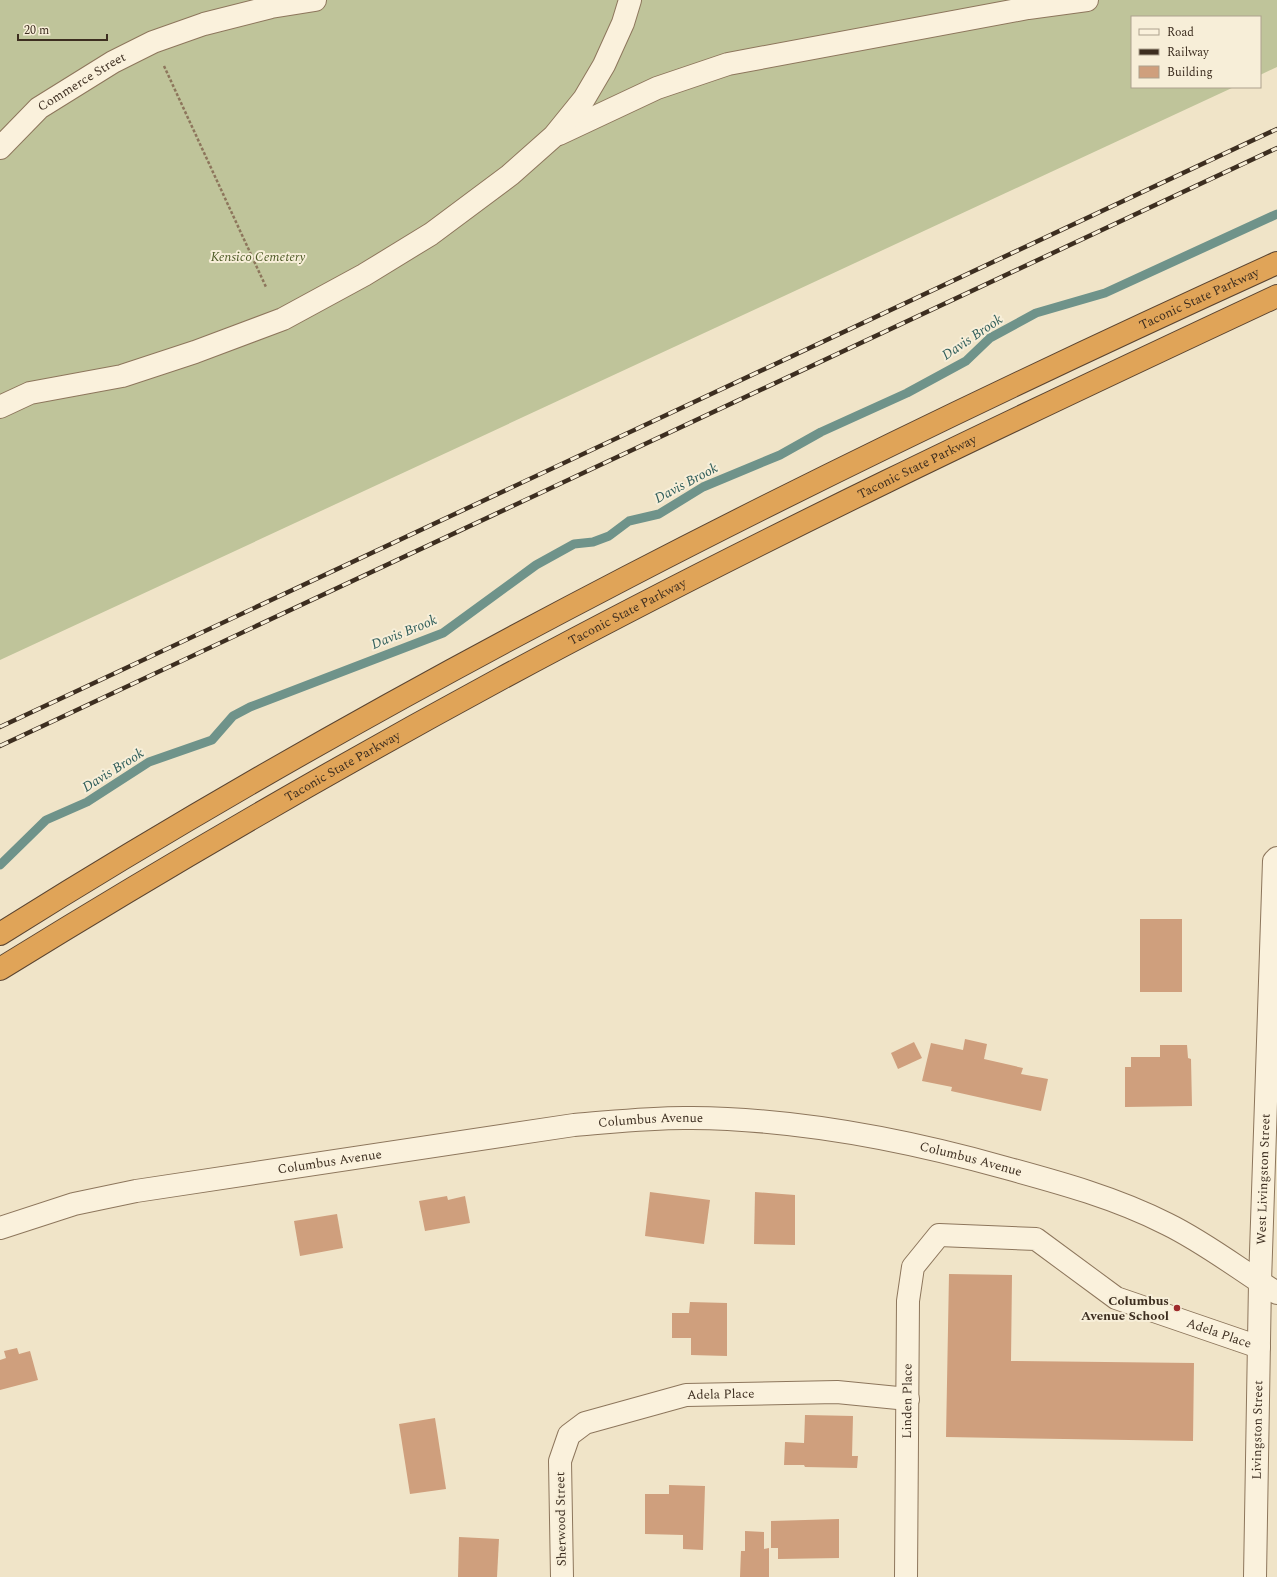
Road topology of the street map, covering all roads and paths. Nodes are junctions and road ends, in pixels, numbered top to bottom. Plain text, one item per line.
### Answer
1 (314, 0) edge
2 (630, 0) edge
3 (1087, 0) edge
4 (153, 42) junction
5 (554, 136) junction
6 (0, 148) edge
7 (1277, 263) edge
8 (266, 287) dead end
9 (1277, 296) edge
10 (30, 393) junction
11 (0, 395) edge
12 (0, 406) edge
13 (1276, 860) edge
14 (0, 934) edge
15 (0, 969) edge
16 (0, 1228) edge
17 (939, 1235) joint
18 (1269, 1288) edge
19 (1259, 1347) junction
20 (908, 1399) junction
21 (560, 1461) joint
22 (562, 1577) edge
23 (906, 1577) edge
24 (1255, 1577) edge

1 - 4 street, Commerce Street
2 - 5 street
3 - 5 street
4 - 6 street, Commerce Street
4 - 8 path
5 - 10 street
7 - 14 highway, Taconic State Parkway
9 - 15 highway, Taconic State Parkway
10 - 11 street
10 - 12 street
13 - 18 street, West Livingston Street
16 - 18 street, Columbus Avenue
17 - 19 street, Adela Place
17 - 20 street, Linden Place
18 - 19 street, Livingston Street
19 - 24 street, Livingston Street
20 - 21 street, Adela Place
20 - 23 street, Linden Place
21 - 22 street, Sherwood Street

